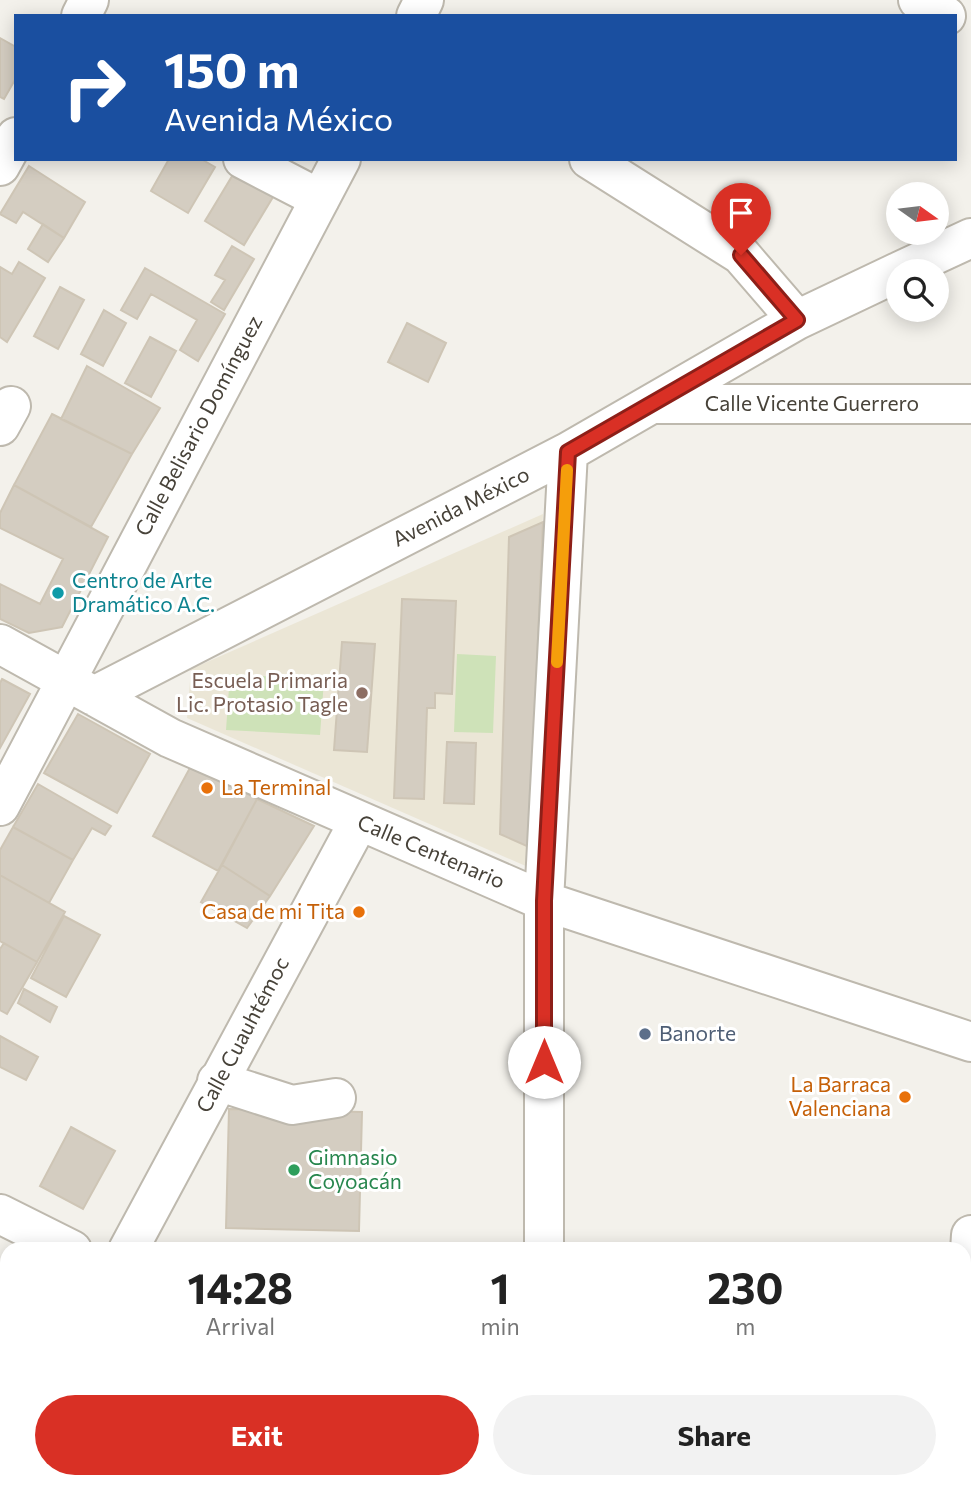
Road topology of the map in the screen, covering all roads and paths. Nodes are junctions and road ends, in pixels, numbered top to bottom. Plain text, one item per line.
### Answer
1 (918, 0) edge
2 (942, 14) edge
3 (14, 141) edge
4 (247, 161) edge
5 (340, 161) edge
6 (592, 161) edge
7 (0, 166) edge
8 (320, 199) junction
9 (971, 238) edge
10 (927, 259) edge
11 (886, 278) edge
12 (797, 320) junction
13 (654, 404) junction
14 (971, 404) edge
15 (568, 452) junction
16 (0, 644) edge
17 (79, 687) junction
18 (10, 764) edge
19 (0, 806) edge
20 (359, 821) junction
21 (544, 901) junction
22 (971, 1042) edge
23 (217, 1081) junction
24 (336, 1098) dead end
25 (0, 1214) edge
26 (56, 1242) edge
27 (132, 1242) edge
28 (544, 1242) edge

1 - 2 street
3 - 7 street
4 - 8 street
5 - 8 street, Calle Belisario Domínguez
6 - 12 street
8 - 17 street, Calle Belisario Domínguez
9 - 10 street, Avenida México
11 - 12 street, Avenida México
12 - 13 street, Avenida México
13 - 14 street, Calle Vicente Guerrero
13 - 15 street, Avenida México
15 - 17 street, Avenida México
15 - 21 street
16 - 17 street, Calle Centenario
17 - 18 street, Calle Belisario Domínguez
17 - 20 street, Calle Centenario
18 - 19 street, Calle Belisario Domínguez
20 - 21 street, Calle Centenario
20 - 23 street, Calle Cuauhtémoc
21 - 22 street, Calle Centenario
21 - 28 street
23 - 24 street
23 - 27 street, Calle Cuauhtémoc
25 - 26 street

